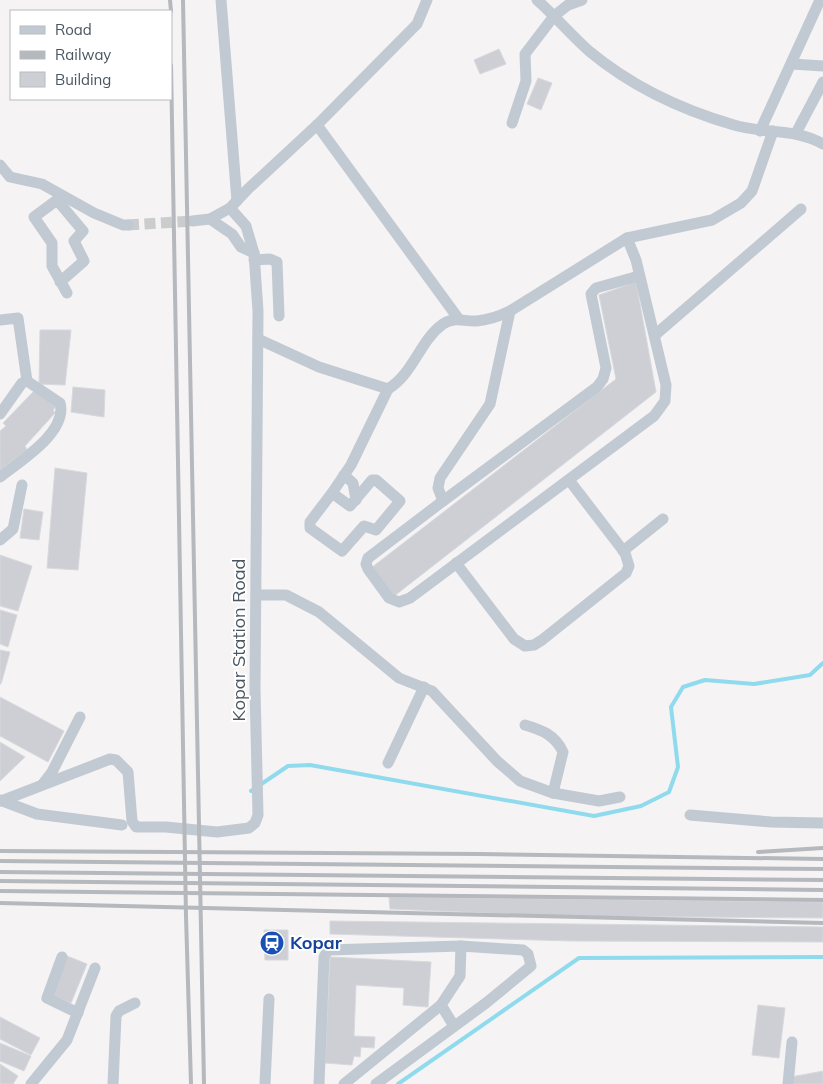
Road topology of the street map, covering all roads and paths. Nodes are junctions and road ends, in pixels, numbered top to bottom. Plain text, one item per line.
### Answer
1 (221, 0) edge
2 (427, 0) edge
3 (537, 0) edge
4 (582, 0) edge
5 (820, 0) edge
6 (554, 16) junction
7 (792, 64) junction
8 (823, 66) edge
9 (823, 82) edge
10 (512, 123) dead end
11 (317, 126) junction
12 (760, 131) junction
13 (772, 131) junction
14 (796, 133) junction
15 (823, 144) edge
16 (0, 165) edge
17 (233, 205) junction
18 (801, 209) dead end
19 (210, 219) junction
20 (192, 221) tunnel mouth
21 (128, 225) tunnel mouth
22 (627, 238) junction
23 (254, 256) junction
24 (639, 276) junction
25 (60, 282) junction
26 (68, 293) dead end
27 (510, 311) junction
28 (279, 316) dead end
29 (458, 318) junction
30 (0, 320) edge
31 (655, 335) junction
32 (258, 339) junction
33 (27, 381) junction
34 (388, 389) junction
35 (0, 414) edge
36 (344, 475) junction
37 (0, 477) edge
38 (569, 480) junction
39 (22, 485) dead end
40 (332, 493) junction
41 (356, 500) junction
42 (443, 501) junction
43 (663, 520) dead end
44 (0, 540) edge
45 (624, 551) junction
46 (456, 564) junction
47 (257, 595) junction
48 (424, 687) junction
49 (80, 717) dead end
50 (525, 725) dead end
51 (388, 763) dead end
52 (42, 785) junction
53 (553, 793) junction
54 (620, 797) dead end
55 (0, 801) edge
56 (690, 815) dead end
57 (823, 823) edge
58 (122, 825) dead end
59 (461, 946) junction
60 (62, 957) dead end
61 (95, 968) dead end
62 (269, 999) dead end
63 (135, 1003) dead end
64 (441, 1005) junction
65 (78, 1013) junction
66 (454, 1026) junction
67 (792, 1042) dead end
68 (32, 1084) edge
69 (113, 1084) edge
70 (265, 1084) edge
71 (319, 1084) edge
72 (344, 1084) edge
73 (376, 1084) edge
74 (788, 1084) edge

1 - 17 street
2 - 11 street
3 - 6 street
4 - 6 street
5 - 7 street
6 - 10 street
6 - 12 street
7 - 8 street
7 - 12 street
9 - 14 street
11 - 17 street
11 - 29 street
12 - 13 street
13 - 14 street
13 - 22 street
14 - 15 street
16 - 21 street
17 - 19 street
17 - 23 street, Kopar Station Road
18 - 31 street
19 - 20 street
19 - 23 street
22 - 24 street
22 - 27 street
23 - 28 street
23 - 32 street, Kopar Station Road
24 - 31 street
24 - 42 street
25 - 25 street
25 - 26 street
27 - 29 street
27 - 42 street
29 - 34 street
30 - 33 street
31 - 38 street
32 - 34 street
32 - 47 street, Kopar Station Road
33 - 35 street
33 - 37 street
34 - 36 street
36 - 40 street
36 - 41 street
38 - 45 street
38 - 46 street
39 - 44 street
40 - 41 street
40 - 41 street
42 - 46 street
43 - 45 street
45 - 46 street
47 - 48 street
47 - 52 street, Kopar Station Road
48 - 51 street
48 - 53 street
49 - 52 street
50 - 53 street
52 - 55 street
53 - 54 street
55 - 58 street
56 - 57 street
59 - 64 street
59 - 66 street
59 - 71 street
60 - 65 street
61 - 65 street
62 - 70 street
63 - 69 street
64 - 66 street
64 - 72 street
65 - 68 street
66 - 73 street
67 - 74 street

